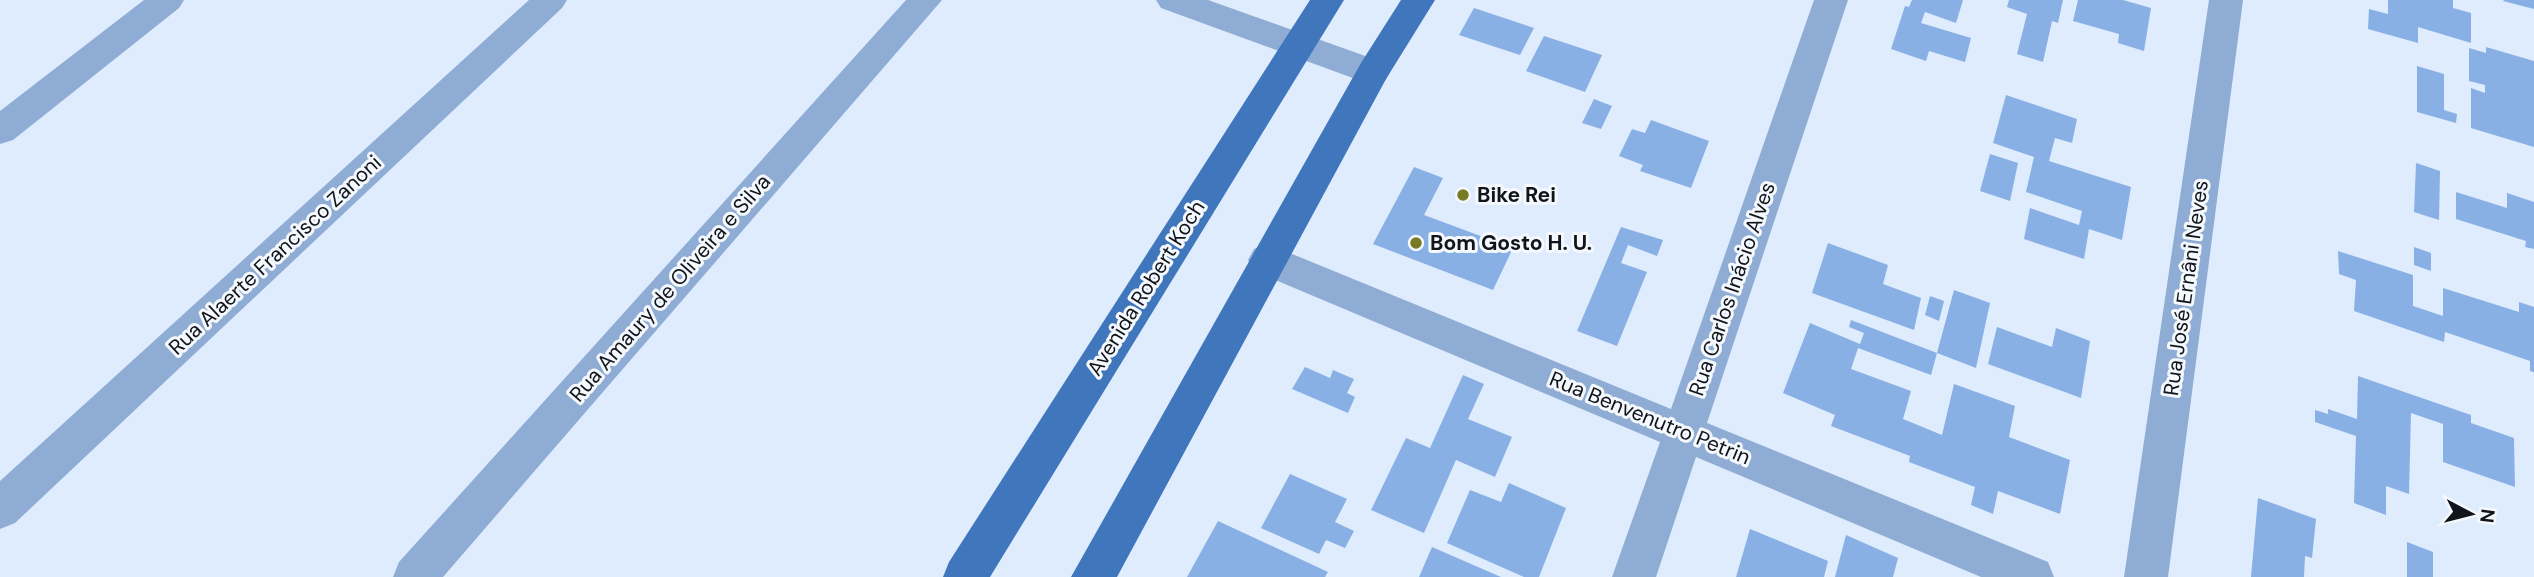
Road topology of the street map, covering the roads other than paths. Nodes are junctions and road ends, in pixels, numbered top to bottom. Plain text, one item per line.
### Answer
1 (167, 0) edge
2 (550, 0) edge
3 (925, 0) edge
4 (1173, 0) edge
5 (1327, 0) edge
6 (1418, 0) edge
7 (1831, 0) edge
8 (2226, 0) edge
9 (1299, 44) junction
10 (1373, 72) junction
11 (0, 130) edge
12 (1268, 260) junction
13 (1684, 431) junction
14 (0, 509) edge
15 (415, 577) edge
16 (965, 577) edge
17 (1093, 577) edge
18 (1634, 577) edge
19 (2032, 577) edge
20 (2146, 577) edge

1 - 11 street
2 - 14 street, Rua Alaerte Francisco Zanoni
3 - 15 street, Rua Amaury de Oliveira e Silva
4 - 9 street
5 - 9 main road, Avenida Robert Koch
6 - 10 main road
7 - 13 street, Rua Carlos Inácio Alves
8 - 20 street, Rua José Ernâni Neves
9 - 10 street
9 - 16 main road, Avenida Robert Koch
10 - 12 main road
12 - 13 street, Rua Benvenutro Petrin
12 - 17 main road
13 - 18 street, Rua Carlos Inácio Alves
13 - 19 street, Rua Benvenutro Petrin

